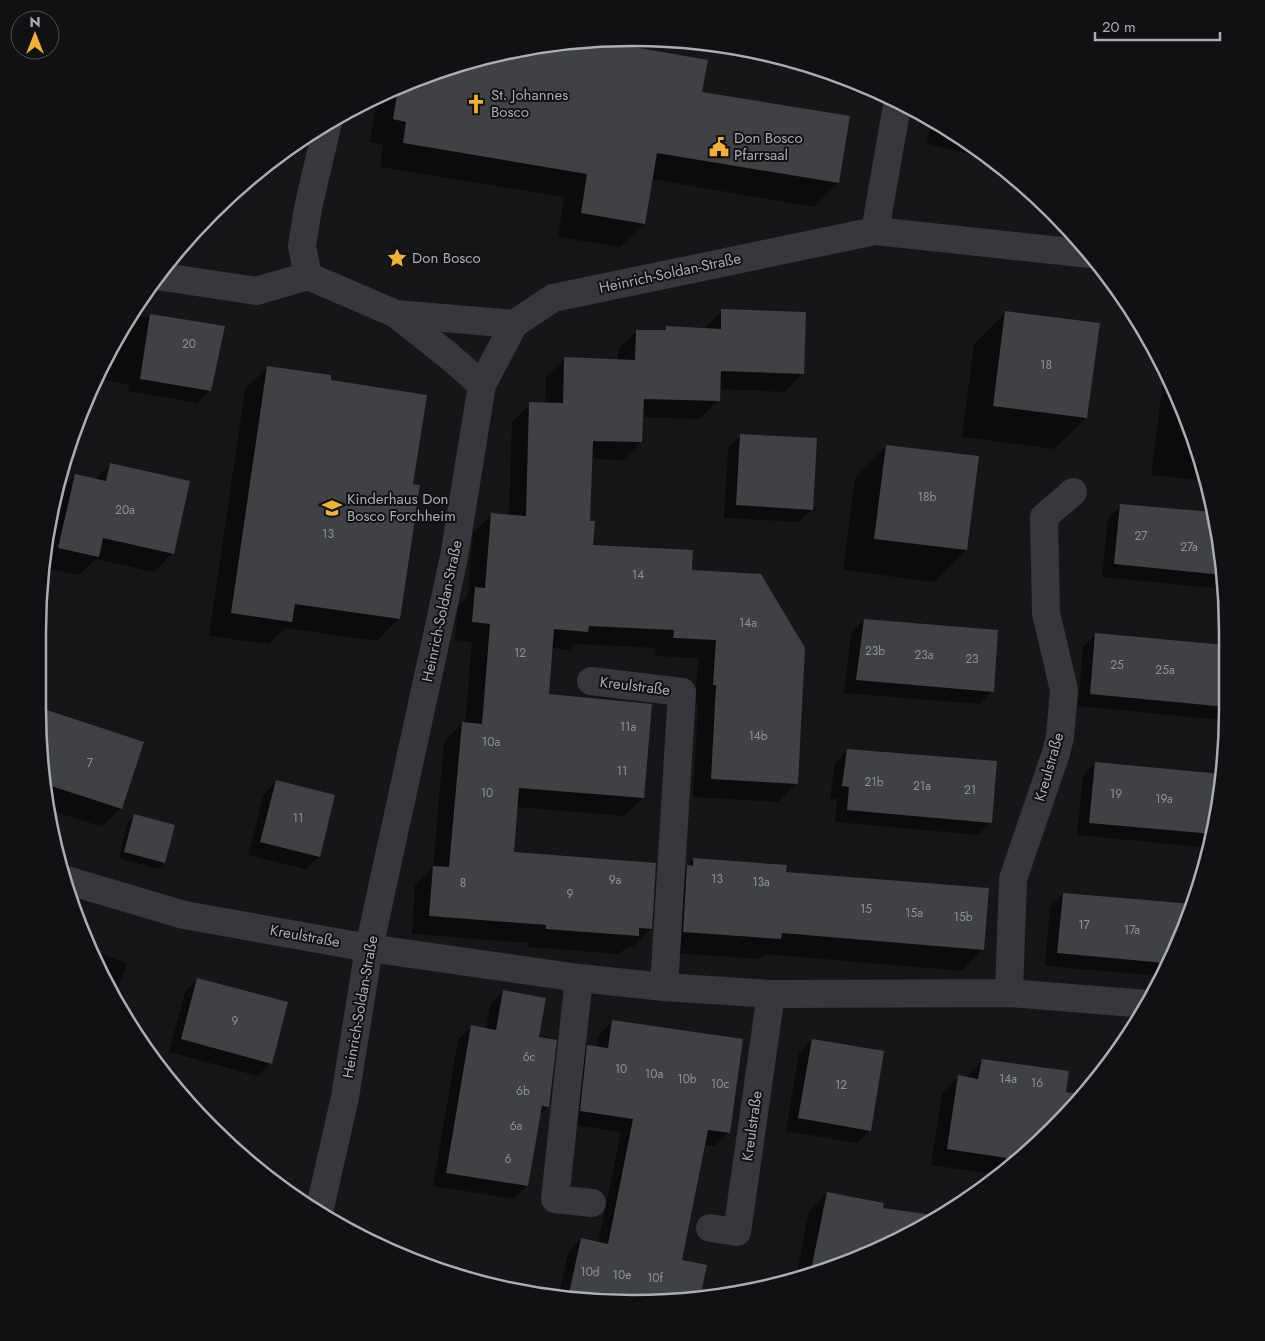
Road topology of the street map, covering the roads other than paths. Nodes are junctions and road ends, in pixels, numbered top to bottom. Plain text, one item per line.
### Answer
1 (896, 109) edge
2 (325, 134) edge
3 (875, 230) junction
4 (1079, 253) edge
5 (308, 276) junction
6 (166, 277) edge
7 (396, 314) junction
8 (514, 324) junction
9 (482, 385) junction
10 (1073, 492) dead end
11 (591, 681) dead end
12 (73, 882) edge
13 (369, 948) junction
14 (579, 978) junction
15 (664, 987) junction
16 (1009, 993) junction
17 (771, 994) junction
18 (1139, 1003) edge
19 (592, 1203) dead end
20 (321, 1205) edge
21 (710, 1228) dead end

1 - 3 street
2 - 5 street
3 - 4 street, Heinrich-Soldan-Straße
3 - 8 street, Heinrich-Soldan-Straße
5 - 6 street
5 - 7 street
7 - 8 street
7 - 9 street
8 - 9 street, Heinrich-Soldan-Straße
9 - 13 street, Heinrich-Soldan-Straße
10 - 16 street, Kreulstraße
11 - 15 street, Kreulstraße
12 - 13 street, Kreulstraße
13 - 14 street, Kreulstraße
13 - 20 street, Heinrich-Soldan-Straße
14 - 15 street, Kreulstraße
14 - 19 street
15 - 17 street, Kreulstraße
16 - 17 street, Kreulstraße
16 - 18 street, Kreulstraße
17 - 21 street, Kreulstraße

